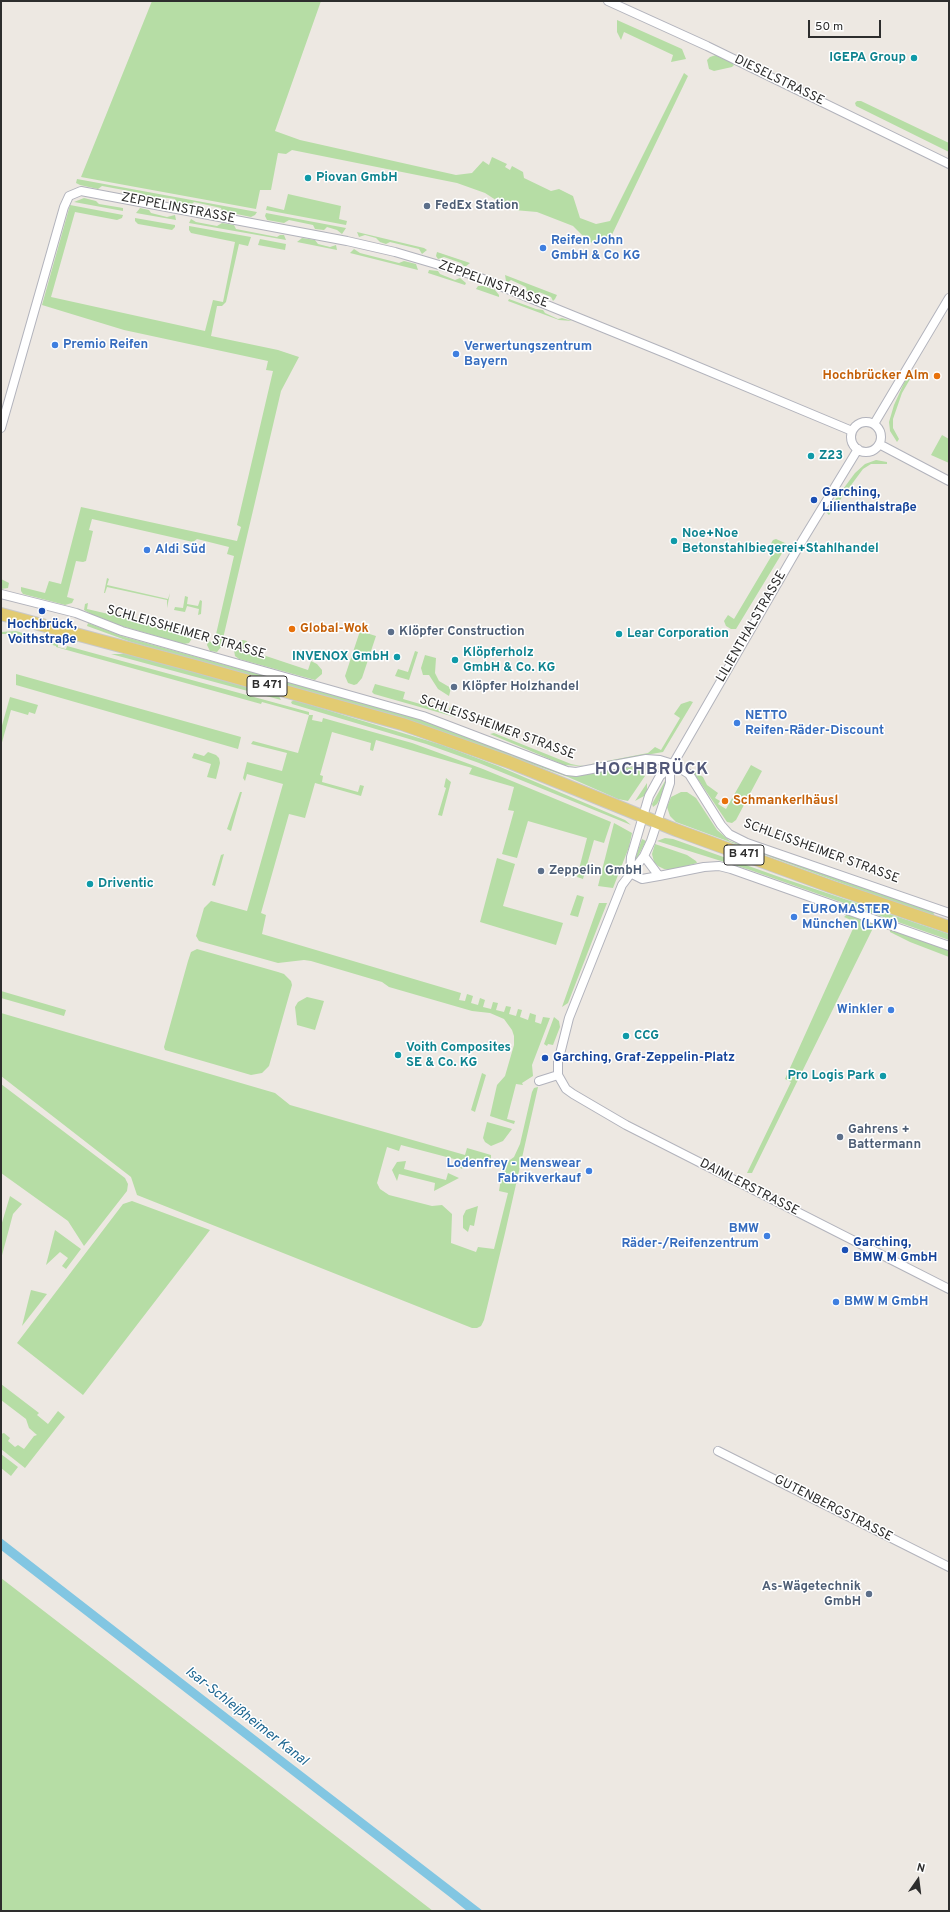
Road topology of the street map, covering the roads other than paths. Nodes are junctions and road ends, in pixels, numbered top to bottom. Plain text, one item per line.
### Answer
1 (608, 1) edge
2 (949, 164) edge
3 (949, 298) edge
4 (874, 424) junction
5 (1, 428) edge
6 (852, 431) junction
7 (879, 444) junction
8 (858, 449) junction
9 (949, 481) edge
10 (1, 594) edge
11 (1, 614) edge
12 (673, 764) junction
13 (642, 816) junction
14 (656, 822) junction
15 (644, 856) junction
16 (630, 873) junction
17 (660, 876) junction
18 (949, 913) edge
19 (949, 927) edge
20 (949, 946) edge
21 (558, 1075) junction
22 (539, 1081) dead end
23 (949, 1289) edge
24 (718, 1451) dead end
25 (949, 1567) edge

1 - 2 street, DIESELSTRASSE
3 - 4 street
4 - 6 street
4 - 7 street
5 - 6 street, ZEPPELINSTRASSE
6 - 8 street
7 - 8 street
7 - 9 street
8 - 12 street, LILIENTHALSTRASSE
10 - 12 street, SCHLEISSHEIMER STRASSE
11 - 13 main road, B 471
12 - 13 street, LILIENTHALSTRASSE
12 - 14 street, LILIENTHALSTRASSE
12 - 18 street, SCHLEISSHEIMER STRASSE
13 - 14 main road, B 471
13 - 16 street
14 - 15 street
14 - 19 main road, B 471
15 - 16 street
15 - 17 street
16 - 17 street
16 - 21 street
17 - 20 street
21 - 22 street
21 - 23 street, DAIMLERSTRASSE
24 - 25 street, GUTENBERGSTRASSE

